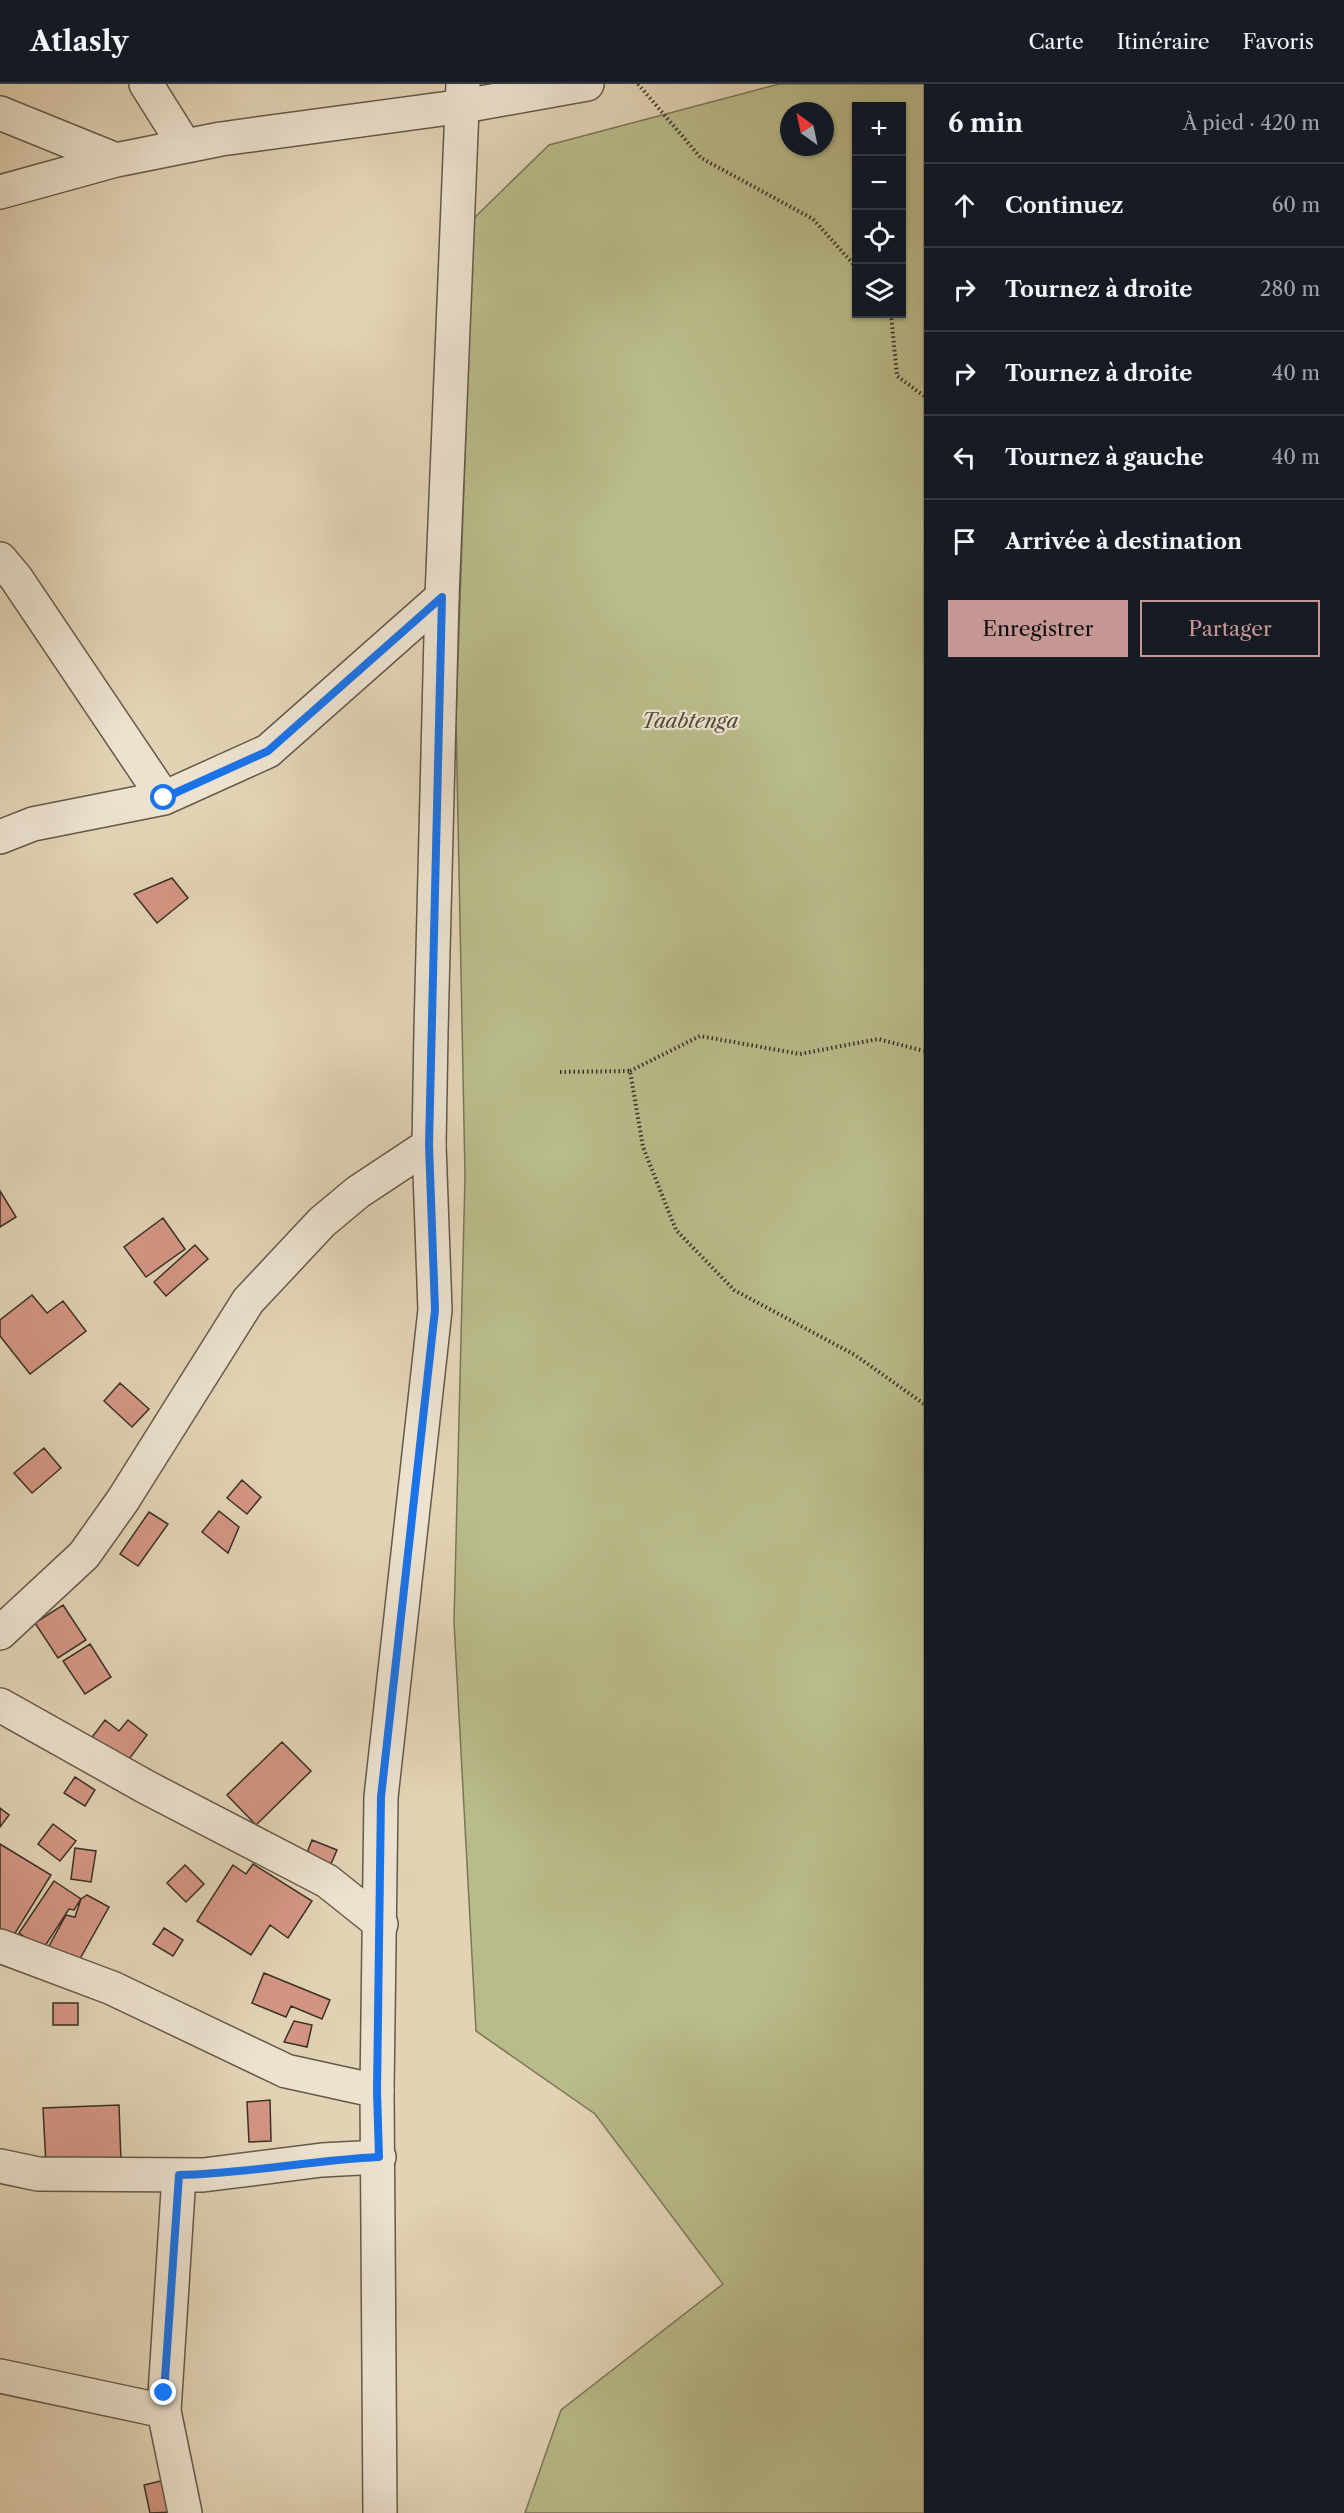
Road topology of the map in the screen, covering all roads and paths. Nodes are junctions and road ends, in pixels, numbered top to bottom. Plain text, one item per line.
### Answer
1 (146, 84) edge
2 (587, 84) edge
3 (638, 84) edge
4 (463, 95) edge
5 (0, 112) edge
6 (185, 146) junction
7 (116, 160) junction
8 (0, 192) edge
9 (853, 264) edge
10 (891, 318) edge
11 (924, 396) edge
12 (0, 559) edge
13 (442, 597) junction
14 (164, 798) junction
15 (0, 837) edge
16 (924, 1051) edge
17 (630, 1071) junction
18 (560, 1072) dead end
19 (429, 1145) junction
20 (924, 1404) edge
21 (0, 1633) edge
22 (0, 1705) edge
23 (381, 1924) junction
24 (0, 1946) edge
25 (377, 2091) junction
26 (379, 2157) junction
27 (0, 2166) edge
28 (179, 2175) junction
29 (0, 2376) edge
30 (164, 2411) junction
31 (185, 2513) edge
32 (380, 2513) edge

1 - 6 street
2 - 4 street
3 - 9 path
4 - 6 street
4 - 13 street
5 - 7 street
6 - 7 street
7 - 8 street
10 - 11 path
12 - 14 street
13 - 14 street
13 - 19 street
14 - 15 street
16 - 17 path
17 - 18 path
17 - 20 path
19 - 21 street
19 - 23 street
22 - 23 street
23 - 25 street
24 - 25 street
25 - 26 street
26 - 28 street
26 - 32 street
27 - 28 street
28 - 30 street
29 - 30 street
30 - 31 street

